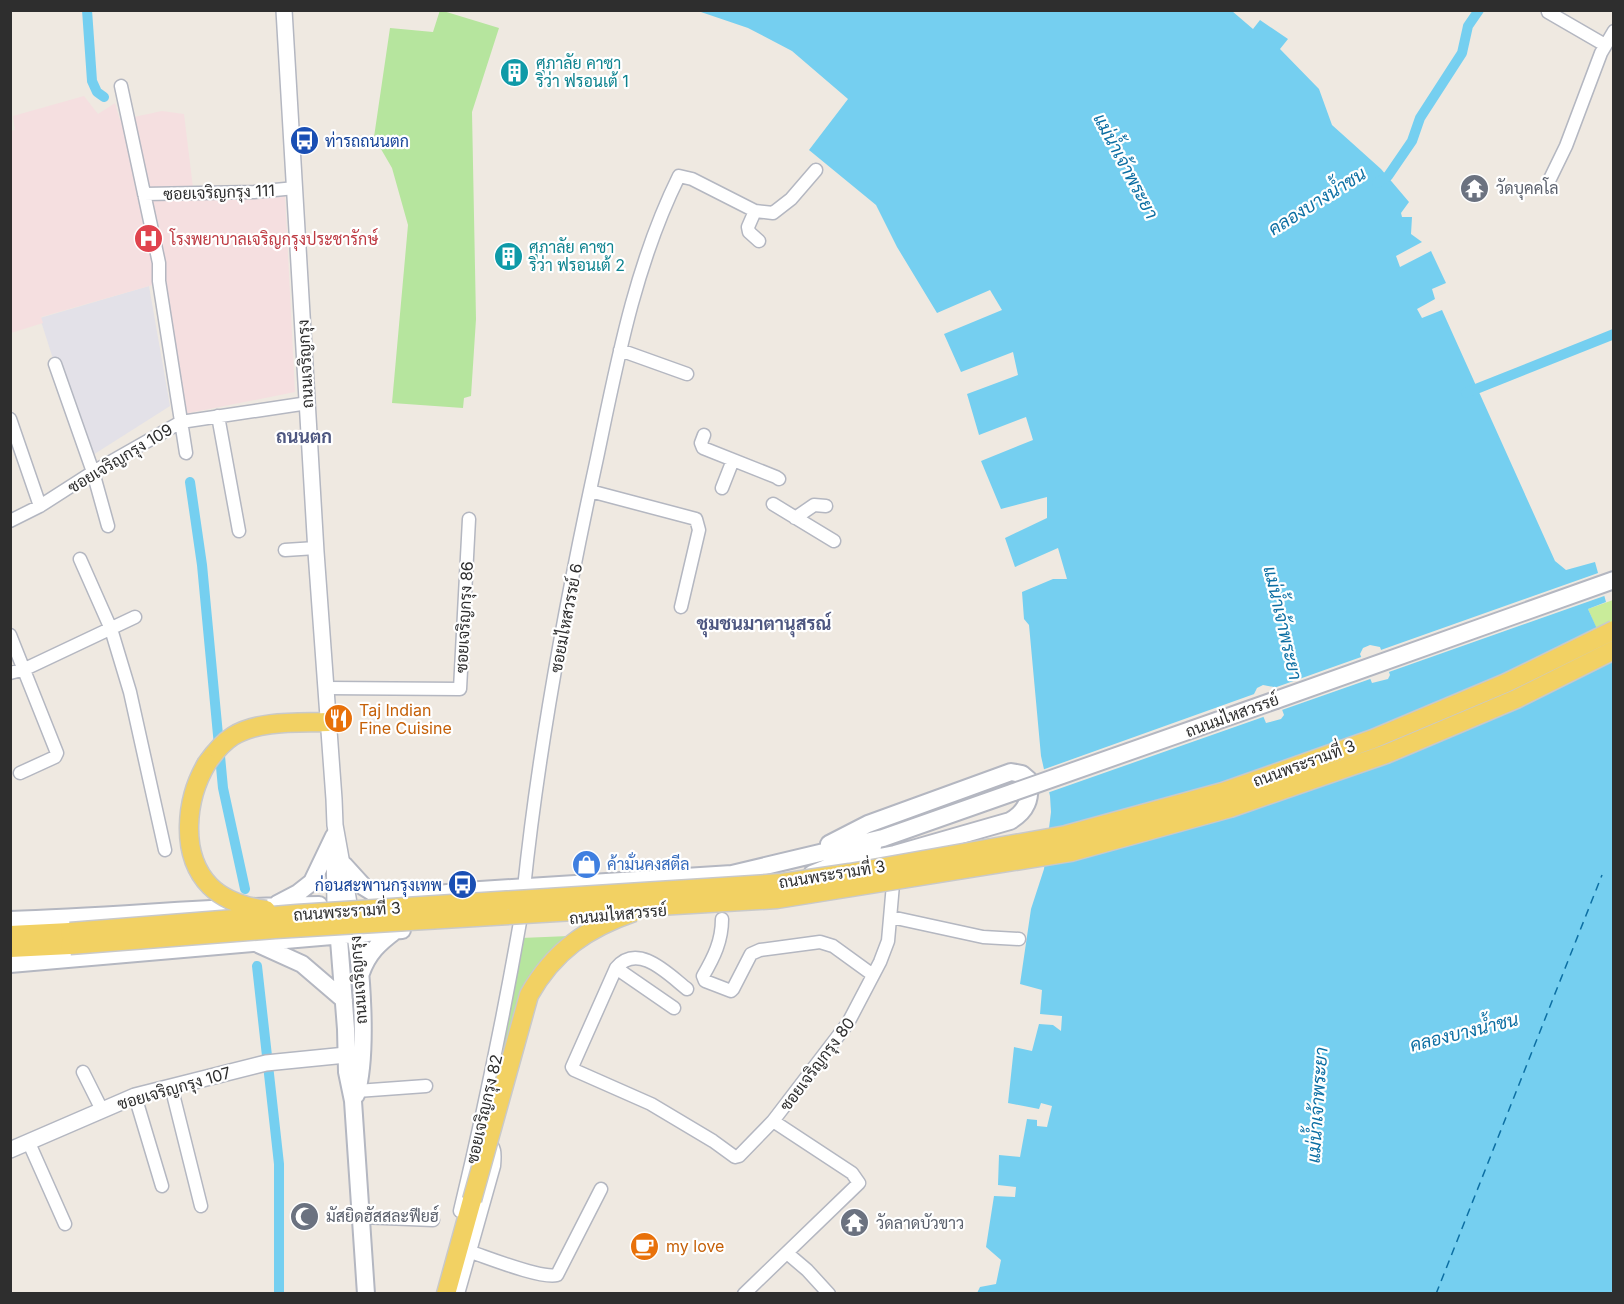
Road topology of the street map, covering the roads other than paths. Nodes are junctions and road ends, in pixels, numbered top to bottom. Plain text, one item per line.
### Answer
1 (284, 10) edge
2 (1548, 12) dead end
3 (1614, 31) edge
4 (1605, 45) junction
5 (121, 86) dead end
6 (816, 170) dead end
7 (1548, 183) dead end
8 (295, 188) junction
9 (144, 194) junction
10 (755, 211) junction
11 (759, 241) dead end
12 (620, 350) junction
13 (55, 364) dead end
14 (687, 374) dead end
15 (308, 403) junction
16 (218, 416) junction
17 (10, 419) edge
18 (182, 422) junction
19 (704, 435) dead end
20 (186, 453) dead end
21 (732, 460) junction
22 (93, 472) junction
23 (779, 479) dead end
24 (722, 488) dead end
25 (590, 491) junction
26 (773, 504) dead end
27 (40, 506) junction
28 (826, 506) dead end
29 (795, 518) junction
30 (469, 519) dead end
31 (10, 521) edge
32 (108, 526) dead end
33 (239, 531) dead end
34 (834, 541) dead end
35 (316, 548) junction
36 (285, 550) dead end
37 (80, 559) dead end
38 (1614, 580) edge
39 (681, 607) dead end
40 (135, 617) dead end
41 (111, 629) junction
42 (1614, 630) edge
43 (10, 635) edge
44 (1614, 650) edge
45 (25, 669) junction
46 (10, 673) edge
47 (326, 688) junction
48 (328, 722) junction
49 (20, 773) dead end
50 (335, 831) junction
51 (883, 838) junction
52 (165, 850) dead end
53 (895, 854) junction
54 (814, 855) junction
55 (344, 865) junction
56 (830, 868) junction
57 (524, 888) junction
58 (385, 900) junction
59 (342, 904) junction
60 (659, 904) junction
61 (273, 905) junction
62 (208, 910) junction
63 (297, 914) junction
64 (891, 917) junction
65 (722, 919) dead end
66 (10, 920) edge
67 (520, 922) junction
68 (395, 930) junction
69 (10, 935) edge
70 (347, 935) junction
71 (70, 938) junction
72 (1019, 939) dead end
73 (256, 943) junction
74 (205, 947) junction
75 (10, 948) edge
76 (10, 964) edge
77 (616, 968) junction
78 (873, 975) junction
79 (360, 977) junction
80 (687, 989) dead end
81 (344, 1000) junction
82 (674, 1008) dead end
83 (346, 1054) junction
84 (83, 1072) dead end
85 (171, 1086) junction
86 (426, 1086) dead end
87 (135, 1096) junction
88 (355, 1096) junction
89 (102, 1110) junction
90 (773, 1121) junction
91 (479, 1136) junction
92 (29, 1143) junction
93 (10, 1150) edge
94 (162, 1186) dead end
95 (602, 1189) dead end
96 (201, 1206) dead end
97 (360, 1217) junction
98 (433, 1220) dead end
99 (65, 1224) dead end
100 (471, 1252) junction
101 (787, 1253) junction
102 (366, 1293) edge
103 (438, 1293) edge
104 (446, 1293) edge
105 (458, 1293) edge
106 (744, 1293) edge
107 (829, 1293) edge

1 - 8 street, ถนนเจริญกรุง
2 - 4 street
3 - 4 street
4 - 7 street
5 - 9 street
6 - 10 street
8 - 9 street, ซอยเจริญกรุง 111
8 - 15 street, ถนนเจริญกรุง
9 - 18 street
10 - 11 street
10 - 12 street, ซอยมไหสวรรย์ 6
12 - 14 street
12 - 25 street, ซอยมไหสวรรย์ 6
13 - 22 street
15 - 16 street, ซอยเจริญกรุง 109
15 - 35 street, ถนนเจริญกรุง
16 - 18 street, ซอยเจริญกรุง 109
16 - 33 street
17 - 27 street
18 - 20 street
18 - 22 street, ซอยเจริญกรุง 109
19 - 21 street
21 - 23 street
21 - 24 street
22 - 27 street, ซอยเจริญกรุง 109
22 - 32 street
25 - 39 street
25 - 57 street, ซอยมไหสวรรย์ 6
26 - 29 street
27 - 31 street, ซอยเจริญกรุง 109
28 - 29 street
29 - 34 street
30 - 47 street, ซอยเจริญกรุง 86
35 - 36 street
35 - 47 street, ถนนเจริญกรุง
37 - 41 street
38 - 51 main road, ถนนมไหสวรรย์, bridge
40 - 41 street
41 - 45 street
41 - 52 street
42 - 63 main road, ถนนพระรามที่ 3, bridge
43 - 45 street
44 - 60 main road, ถนนพระรามที่ 3, bridge
45 - 46 street
45 - 49 street
47 - 48 street, ถนนเจริญกรุง
48 - 50 street, ถนนเจริญกรุง
48 - 63 main road, bridge
50 - 55 street, ถนนเจริญกรุง
50 - 59 street, ถนนเจริญกรุง
50 - 61 main road
51 - 54 main road, ถนนมไหสวรรย์
51 - 56 main road, ถนนมไหสวรรย์
53 - 54 main road
53 - 56 main road
53 - 64 street, ซอยเจริญกรุง 80
54 - 57 main road, ถนนมไหสวรรย์
55 - 58 main road
55 - 59 street, ถนนเจริญกรุง
56 - 67 main road, ถนนมไหสวรรย์
57 - 58 main road, ถนนมไหสวรรย์
58 - 59 main road, ถนนมไหสวรรย์
59 - 61 main road, ถนนพระรามที่ 3
59 - 70 main road, ถนนเจริญกรุง
60 - 71 main road, ถนนพระรามที่ 3, bridge
60 - 104 main road, bridge
61 - 62 main road, ถนนพระรามที่ 3
62 - 66 main road, ถนนพระรามที่ 3
62 - 74 main road
63 - 71 main road, ถนนพระรามที่ 3, bridge
64 - 72 street
64 - 78 street, ซอยเจริญกรุง 80
65 - 78 street
67 - 68 main road, ถนนมไหสวรรย์
67 - 91 street, ซอยเจริญกรุง 82
68 - 70 main road, ถนนมไหสวรรย์
68 - 79 main road
69 - 71 main road, ถนนพระรามที่ 3
70 - 73 main road, ถนนพระรามที่ 3
70 - 79 main road, ถนนเจริญกรุง
70 - 81 main road, ถนนเจริญกรุง
71 - 75 main road, ถนนพระรามที่ 3
73 - 74 main road, ถนนพระรามที่ 3
73 - 81 main road
74 - 76 main road, ถนนพระรามที่ 3
77 - 80 street
77 - 82 street
77 - 90 street
78 - 90 street, ซอยเจริญกรุง 80
79 - 88 main road, ถนนเจริญกรุง
81 - 83 main road, ถนนเจริญกรุง
83 - 85 street, ซอยเจริญกรุง 107
83 - 88 main road, ถนนเจริญกรุง
84 - 89 street
85 - 87 street, ซอยเจริญกรุง 107
85 - 96 street
86 - 88 street
87 - 89 street, ซอยเจริญกรุง 107
87 - 94 street
88 - 97 main road, ถนนเจริญกรุง
89 - 92 street, ซอยเจริญกรุง 107
90 - 101 street, ซอยเจริญกรุง 80
91 - 100 street
91 - 103 street, ซอยเจริญกรุง 82
92 - 93 street, ซอยเจริญกรุง 107
92 - 99 street
95 - 100 street
97 - 98 street
97 - 102 main road, ถนนเจริญกรุง
100 - 105 street
101 - 106 street, ซอยเจริญกรุง 80
101 - 107 street

